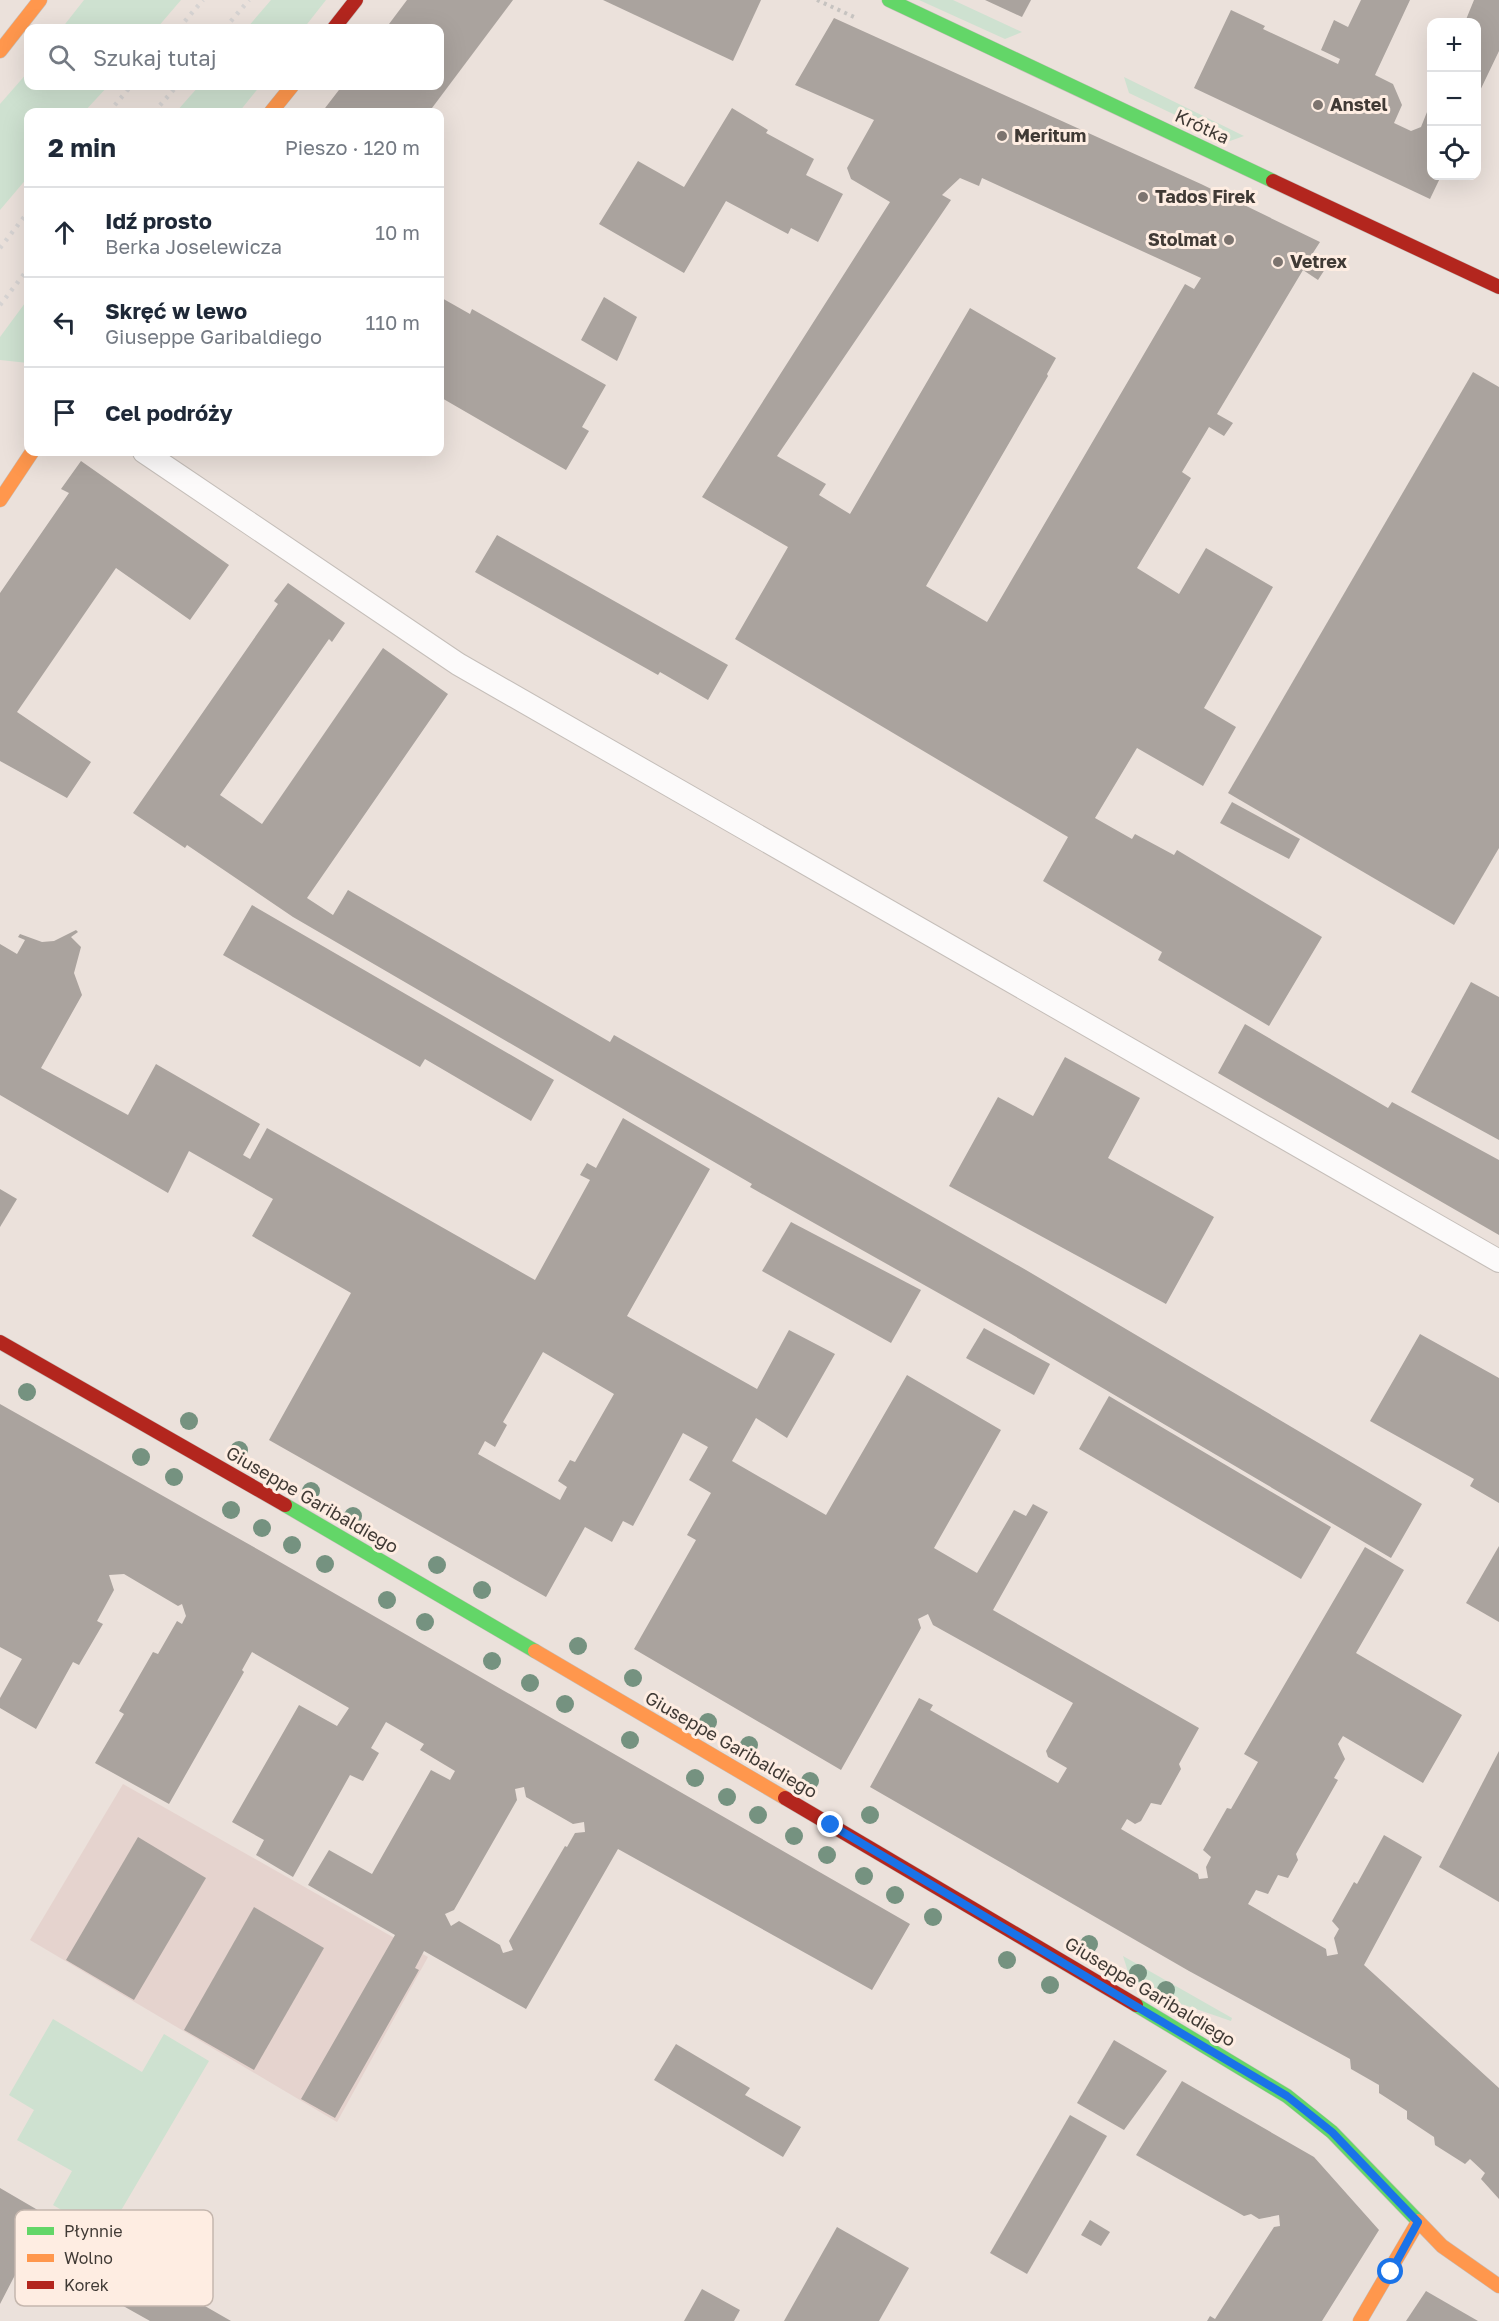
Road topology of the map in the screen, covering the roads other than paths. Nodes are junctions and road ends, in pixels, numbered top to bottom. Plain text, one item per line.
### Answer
1 (40, 0) edge
2 (356, 0) edge
3 (889, 0) edge
4 (337, 24) edge
5 (0, 51) edge
6 (289, 90) edge
7 (274, 108) edge
8 (1499, 287) edge
9 (29, 456) edge
10 (150, 456) edge
11 (0, 500) edge
12 (1499, 1262) edge
13 (0, 1342) edge
14 (1418, 2222) junction
15 (1499, 2286) edge
16 (1360, 2321) edge

1 - 5 street
2 - 4 street
3 - 8 street, Krótka
6 - 7 street
9 - 11 street
10 - 12 lane
13 - 14 street, Giuseppe Garibaldiego
14 - 15 street, Giuseppe Garibaldiego
14 - 16 street

